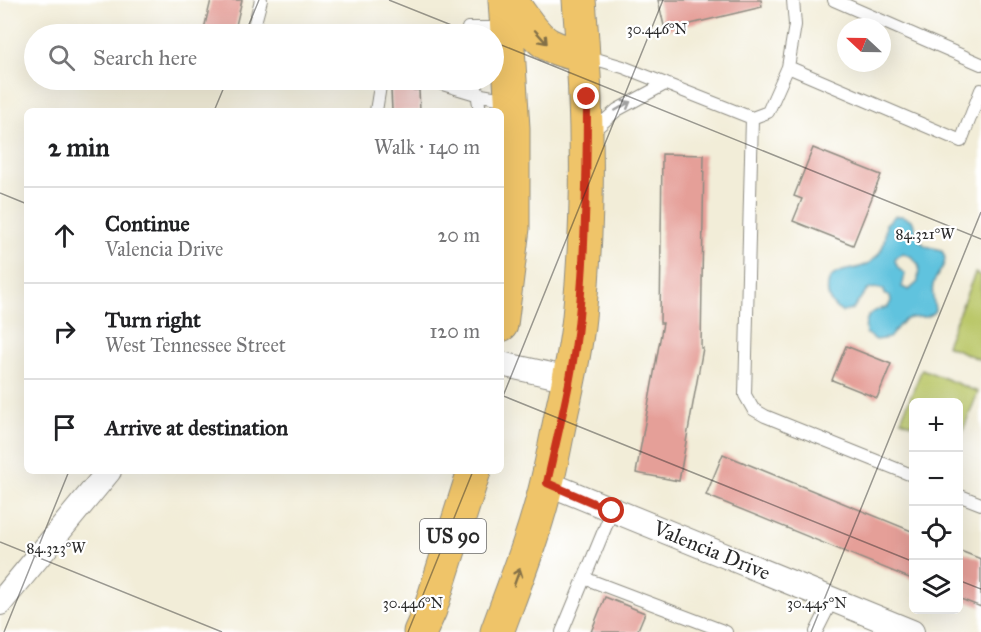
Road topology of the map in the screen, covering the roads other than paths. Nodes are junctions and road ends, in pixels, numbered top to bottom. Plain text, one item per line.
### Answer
1 (261, 0) edge
2 (579, 0) edge
3 (793, 0) edge
4 (834, 0) edge
5 (508, 9) edge
6 (255, 24) edge
7 (476, 24) edge
8 (582, 55) junction
9 (981, 64) edge
10 (788, 67) junction
11 (665, 84) junction
12 (379, 90) edge
13 (463, 90) edge
14 (476, 90) edge
15 (981, 90) edge
16 (477, 94) junction
17 (512, 101) junction
18 (376, 108) edge
19 (479, 108) edge
20 (752, 118) junction
21 (587, 137) junction
22 (507, 144) edge
23 (504, 301) edge
24 (504, 365) edge
25 (569, 379) junction
26 (107, 474) edge
27 (473, 474) edge
28 (909, 474) edge
29 (547, 483) junction
30 (963, 497) edge
31 (981, 504) edge
32 (612, 511) junction
33 (584, 578) junction
34 (832, 600) junction
35 (0, 603) edge
36 (420, 632) edge
37 (497, 632) edge
38 (562, 632) edge
39 (723, 632) edge
40 (816, 632) edge
41 (912, 632) edge

1 - 6 lane
2 - 8 main road
3 - 10 lane
4 - 9 lane
5 - 7 lane
5 -> 8 main road
5 - 17 main road
8 - 11 lane
8 - 21 main road
10 - 15 lane
10 - 20 lane
11 - 20 lane
21 -> 11 lane
12 - 18 lane
13 - 16 lane
14 - 16 lane
16 - 17 lane
16 - 19 lane
17 - 22 main road
20 - 28 lane
21 - 25 main road
22 - 23 main road
24 - 25 street
25 - 29 main road
26 - 35 street
27 - 36 main road, US 90
29 - 32 street, Valencia Drive
37 -> 29 main road
30 - 31 lane
32 - 33 lane
32 - 34 street, Valencia Drive
33 - 38 lane
33 - 39 lane
34 - 40 lane
34 - 41 street, Valencia Drive

